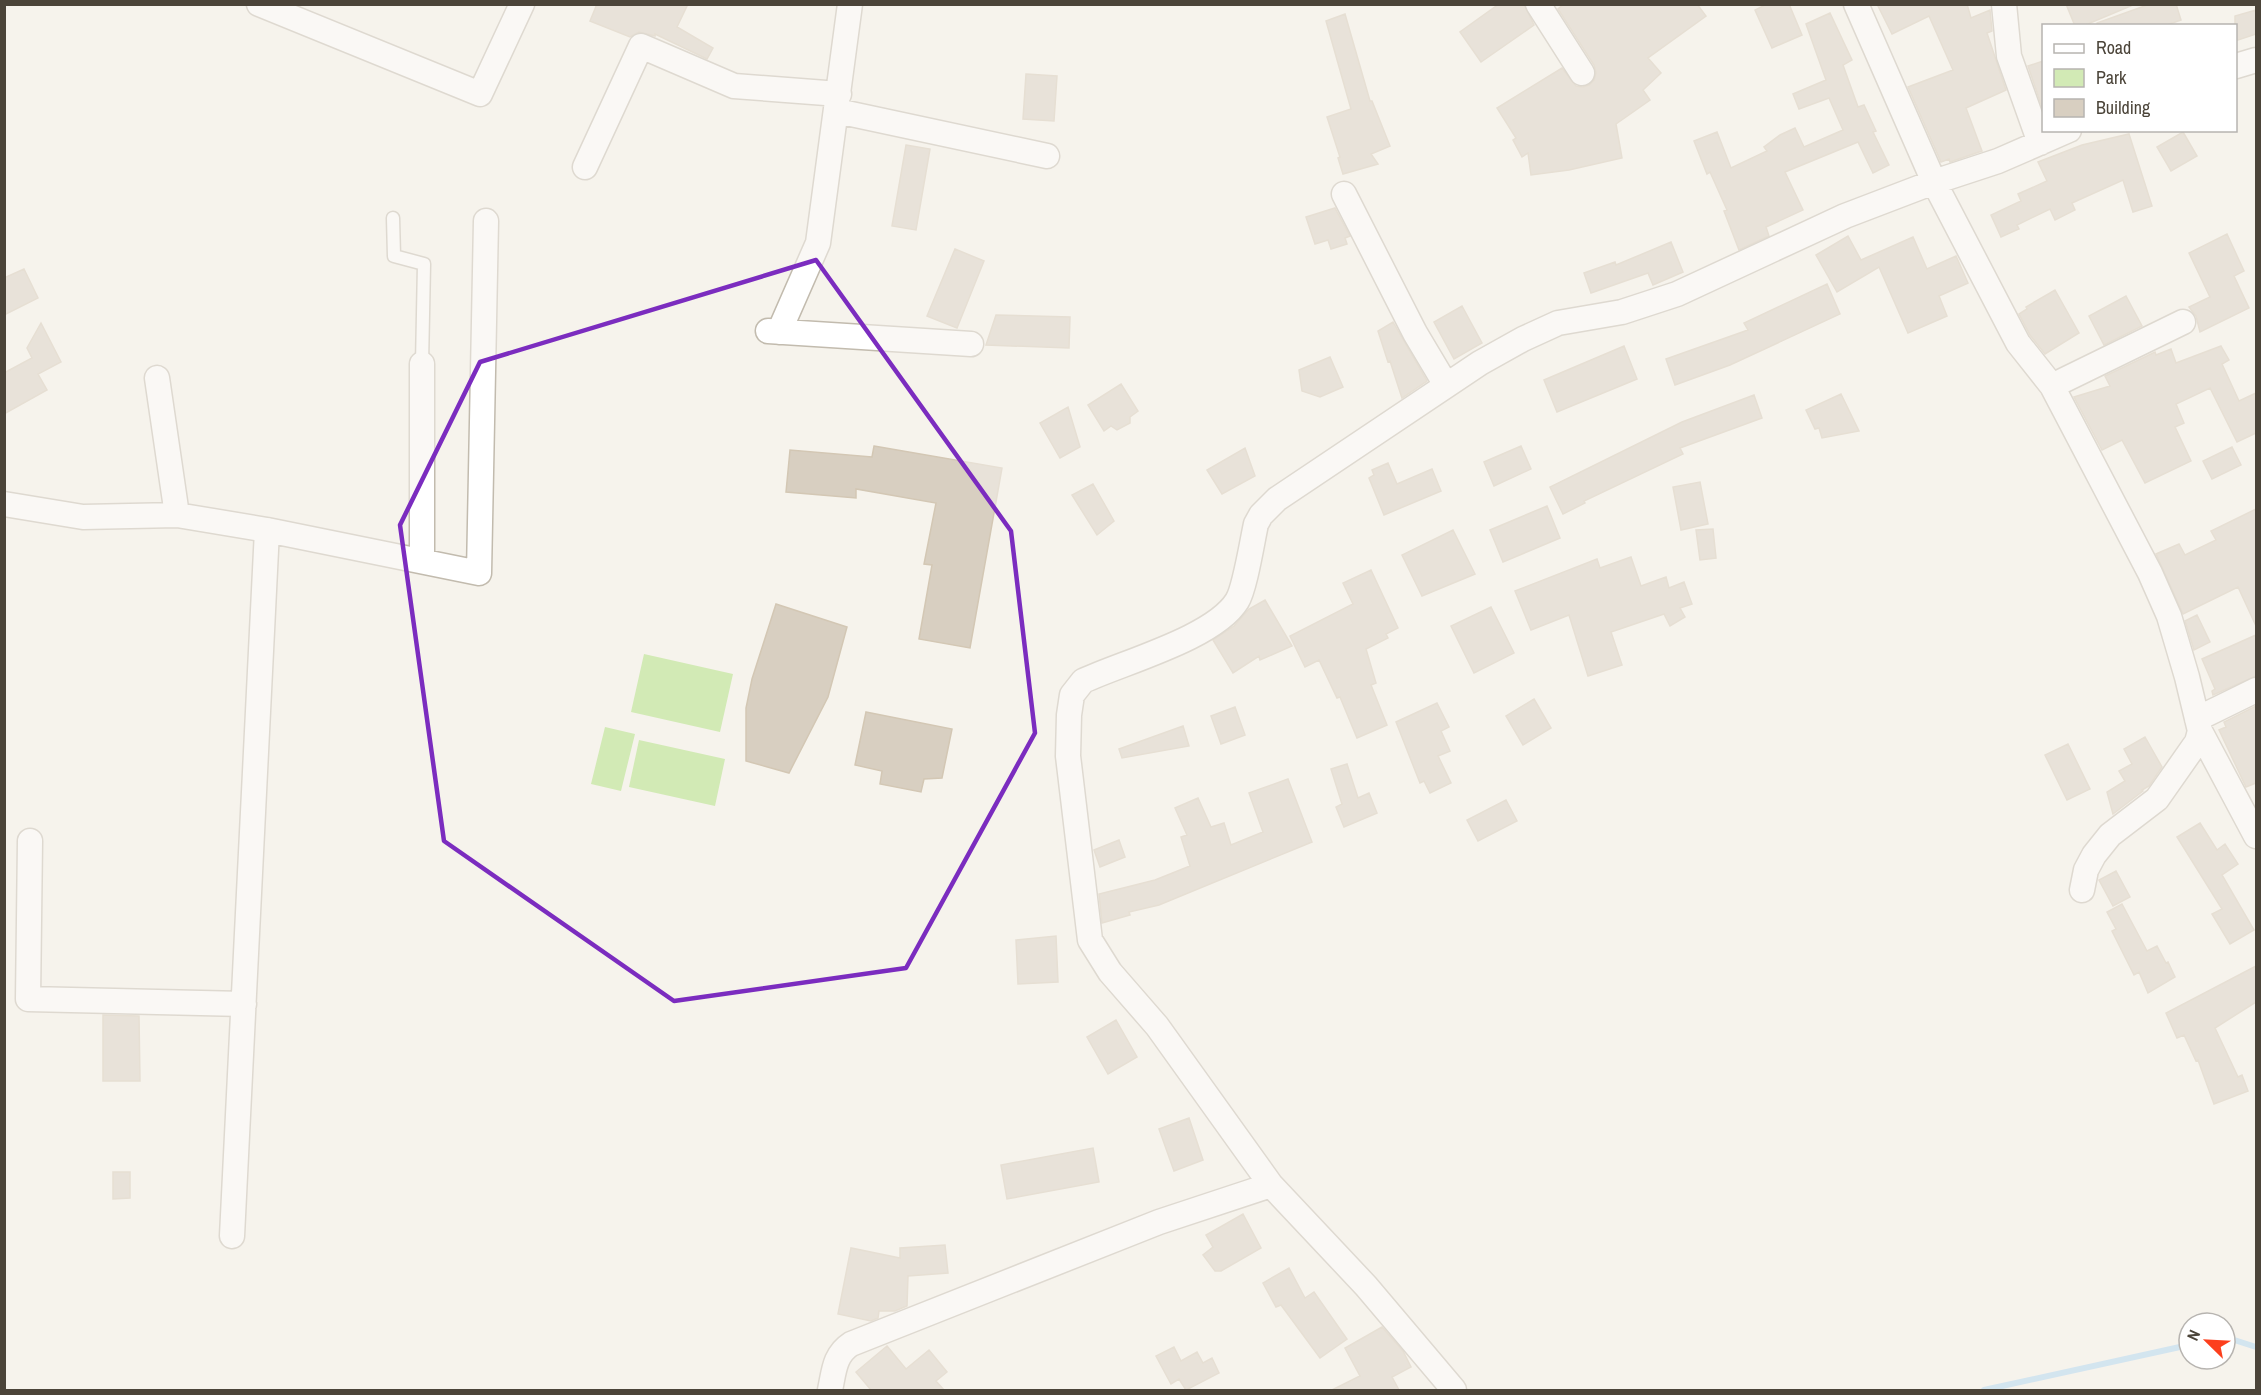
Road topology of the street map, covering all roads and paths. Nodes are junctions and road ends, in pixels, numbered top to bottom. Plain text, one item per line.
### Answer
1 (260, 4) edge
2 (522, 4) edge
3 (850, 4) edge
4 (1538, 4) edge
5 (1856, 4) edge
6 (2004, 4) edge
7 (2256, 60) edge
8 (2237, 65) edge
9 (1582, 73) dead end
10 (838, 102) junction
11 (2065, 132) edge
12 (2040, 143) junction
13 (1047, 156) dead end
14 (585, 167) dead end
15 (1934, 182) junction
16 (1344, 194) dead end
17 (393, 218) dead end
18 (486, 220) dead end
19 (2183, 322) dead end
20 (971, 344) dead end
21 (422, 364) joint
22 (157, 378) dead end
23 (1446, 385) junction
24 (2052, 387) junction
25 (4, 504) edge
26 (177, 515) junction
27 (267, 530) junction
28 (422, 561) junction
29 (2256, 690) edge
30 (2198, 725) junction
31 (2256, 836) edge
32 (30, 841) dead end
33 (2082, 890) dead end
34 (244, 1004) junction
35 (1271, 1185) junction
36 (232, 1236) dead end
37 (830, 1390) edge
38 (1454, 1390) edge

1 - 2 street
3 - 10 street
4 - 9 street
5 - 15 street
6 - 12 street
7 - 8 street
10 - 13 street
10 - 14 street
10 - 20 street
11 - 12 street
12 - 15 street
15 - 23 street
15 - 24 street
16 - 23 street
17 - 21 lane
18 - 28 street
19 - 24 street
21 - 28 street
22 - 26 street
23 - 35 street
24 - 30 street
25 - 26 street
26 - 27 street
27 - 28 street
27 - 34 street
29 - 30 street
30 - 31 street
30 - 33 street
32 - 34 street
34 - 36 street
35 - 37 street
35 - 38 street

